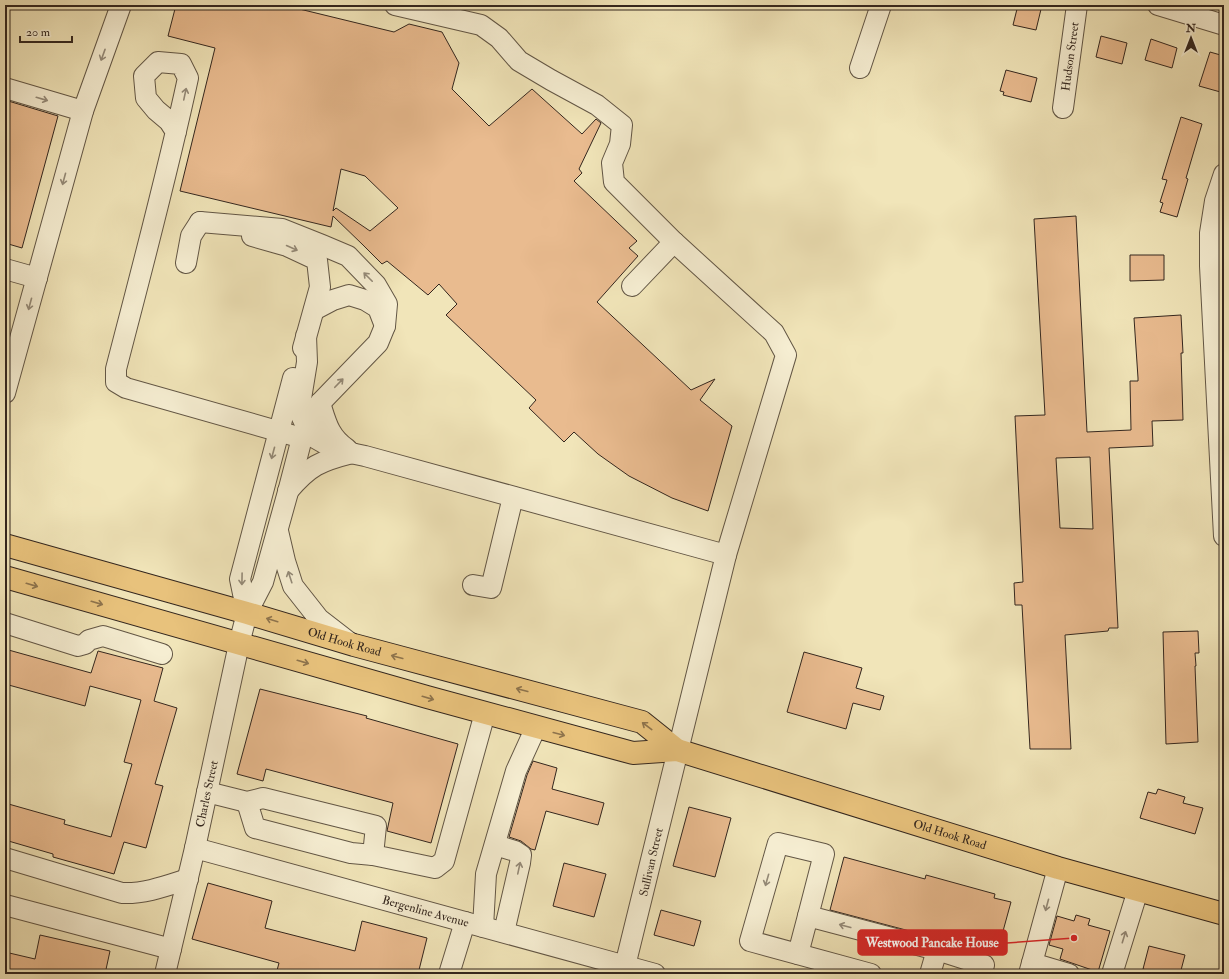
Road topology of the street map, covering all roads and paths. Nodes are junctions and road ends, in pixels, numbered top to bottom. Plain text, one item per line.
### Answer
1 (122, 5) edge
2 (395, 5) edge
3 (881, 5) edge
4 (1077, 5) edge
5 (1158, 5) edge
6 (1224, 25) edge
7 (860, 68) dead end
8 (5, 88) edge
9 (1063, 108) dead end
10 (83, 111) junction
11 (176, 132) dead end
12 (1224, 174) edge
13 (200, 222) junction
14 (674, 242) junction
15 (186, 263) dead end
16 (5, 269) edge
17 (37, 278) junction
18 (632, 286) dead end
19 (314, 310) junction
20 (385, 326) junction
21 (306, 336) junction
22 (5, 392) edge
23 (1221, 399) edge
24 (320, 403) junction
25 (279, 432) junction
26 (304, 433) junction
27 (354, 453) junction
28 (288, 492) junction
29 (513, 497) junction
30 (278, 529) junction
31 (1224, 536) edge
32 (5, 545) edge
33 (726, 555) junction
34 (5, 577) edge
35 (473, 585) dead end
36 (247, 613) junction
37 (5, 623) edge
38 (239, 644) junction
39 (354, 645) junction
40 (162, 654) dead end
41 (485, 713) junction
42 (536, 727) junction
43 (677, 750) junction
44 (207, 792) junction
45 (247, 802) junction
46 (495, 845) junction
47 (195, 848) junction
48 (372, 854) junction
49 (5, 858) edge
50 (1058, 868) junction
51 (188, 879) junction
52 (1138, 890) junction
53 (484, 899) junction
54 (5, 905) edge
55 (510, 906) junction
56 (1224, 914) edge
57 (813, 918) junction
58 (474, 924) junction
59 (504, 932) junction
60 (171, 949) junction
61 (937, 950) junction
62 (798, 954) junction
63 (1030, 969) edge
64 (624, 970) edge
65 (165, 974) edge
66 (449, 974) edge
67 (655, 974) edge
68 (872, 974) edge
69 (930, 974) edge
70 (981, 974) edge
71 (1070, 974) edge
72 (1112, 974) edge

1 -> 10 street
2 - 14 street, Sullivan Street
3 - 7 street
4 - 9 street, Hudson Street
5 - 6 street
8 -> 10 street
10 -> 17 street
11 - 25 street
12 - 23 street
13 - 15 street
13 -> 19 street
20 -> 13 street
14 - 18 street
14 - 33 street, Sullivan Street
16 - 17 street
17 -> 22 street
19 - 20 street
19 - 21 street
24 -> 20 street
21 - 25 street
21 - 26 street
23 - 31 street
24 - 26 street
24 - 27 street
25 - 26 street
25 -> 36 street
26 - 27 street
26 - 28 street
27 - 28 street
27 - 29 street
28 - 30 street
29 - 33 street
29 - 35 street
30 - 36 street
39 -> 30 street
32 - 36 main road, Old Hook Road
33 - 43 street, Sullivan Street
34 -> 38 main road, Old Hook Road
36 - 38 street, Charles Street
39 -> 36 main road, Old Hook Road
37 - 40 street
38 -> 41 main road, Old Hook Road
38 - 44 street, Charles Street
43 -> 39 main road, Old Hook Road
41 - 42 main road, Old Hook Road
41 - 48 street
42 -> 43 main road, Old Hook Road
42 - 46 street
43 - 50 main road, Old Hook Road
43 - 64 street, Sullivan Street
44 - 45 street
44 - 47 street, Charles Street
45 - 48 street
45 - 48 street
46 - 53 street
55 -> 46 street
47 - 51 street, Charles Street
47 - 58 street, Bergenline Avenue
49 - 51 street
50 - 52 main road, Old Hook Road
50 -> 63 street
51 - 60 street, Charles Street
52 - 56 main road, Old Hook Road
72 -> 52 street
53 - 55 street
53 - 58 street
54 - 60 street
55 - 59 street
61 -> 57 street
57 - 62 street
57 -> 62 street
58 - 59 street, Bergenline Avenue
58 - 66 street
59 - 64 street, Bergenline Avenue
60 - 65 street, Charles Street
61 - 69 street
61 - 70 street
62 - 68 street
63 - 71 street
64 - 67 street, Bergenline Avenue

